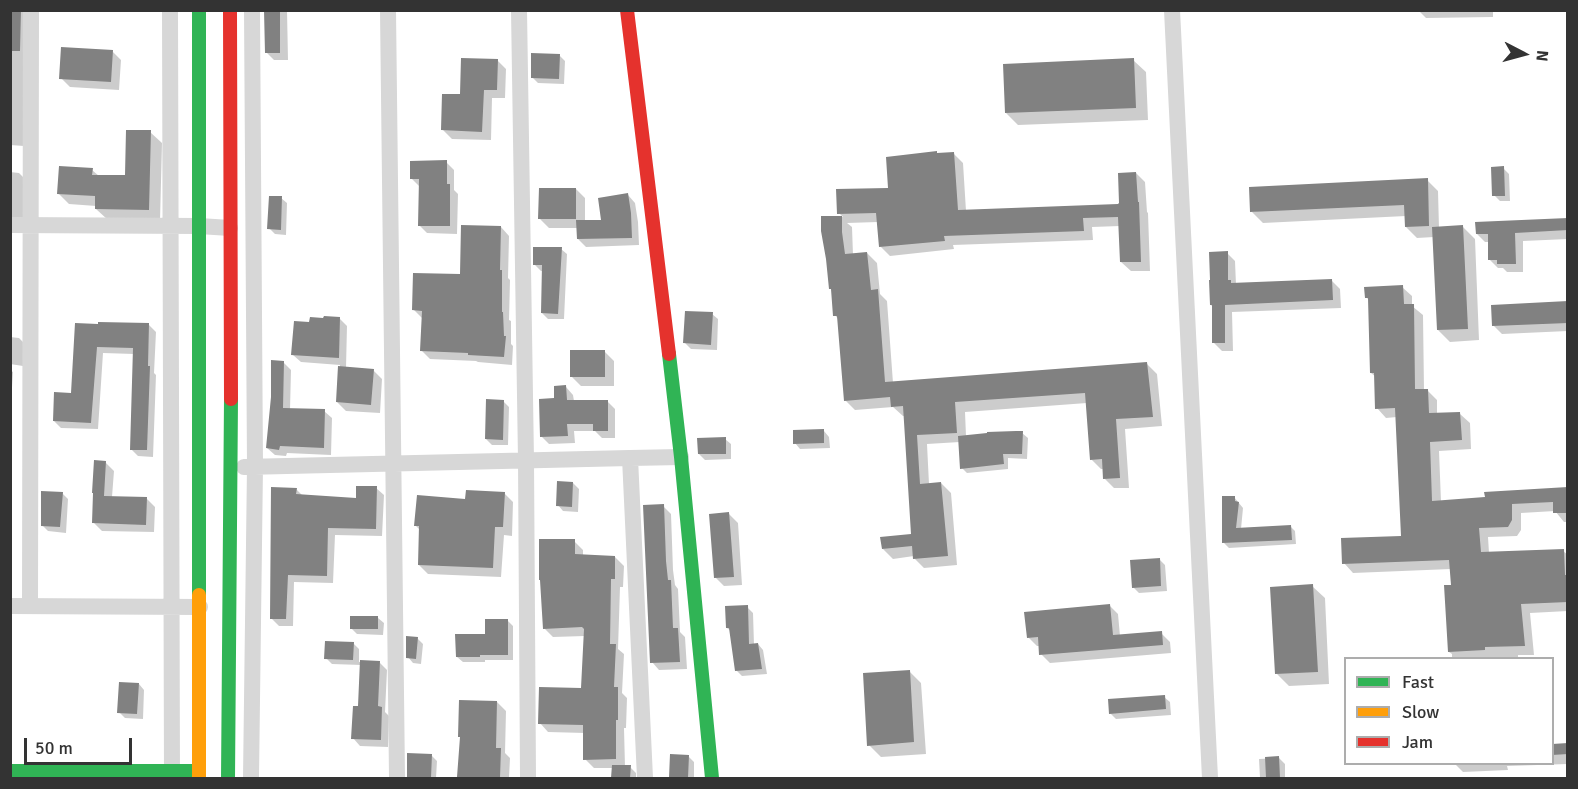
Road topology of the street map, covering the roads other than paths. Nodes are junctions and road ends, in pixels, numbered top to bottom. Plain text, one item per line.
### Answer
1 (31, 10) edge
2 (170, 10) edge
3 (199, 10) edge
4 (230, 10) edge
5 (252, 10) edge
6 (388, 10) edge
7 (519, 10) edge
8 (627, 10) edge
9 (1172, 10) edge
10 (10, 225) edge
11 (30, 226) junction
12 (170, 226) junction
13 (200, 226) junction
14 (230, 228) junction
15 (681, 457) junction
16 (630, 458) junction
17 (526, 459) junction
18 (393, 463) junction
19 (255, 466) junction
20 (231, 467) junction
21 (10, 606) edge
22 (30, 606) junction
23 (171, 607) junction
24 (200, 607) junction
25 (10, 771) edge
26 (171, 775) edge
27 (199, 775) edge
28 (228, 778) edge
29 (251, 778) edge
30 (397, 778) edge
31 (528, 778) edge
32 (645, 778) edge
33 (712, 778) edge
34 (1210, 778) edge

1 - 11 street
2 - 12 street
3 - 13 main road
4 - 14 main road
5 - 19 street
6 - 18 street
7 - 17 street
8 - 15 main road
9 - 34 street
10 - 11 street
11 - 12 street
11 - 22 street
12 - 13 street
12 - 23 street
13 - 14 street
13 - 24 main road
14 - 20 main road
15 - 16 street
15 - 33 main road
16 - 17 street
16 - 32 street
17 - 18 street
17 - 31 street
18 - 19 street
18 - 30 street
19 - 20 street
19 - 29 street
20 - 28 main road
21 - 22 street
22 - 23 street
23 - 24 street
23 - 26 street
24 - 27 main road
25 - 26 main road
26 - 27 main road

